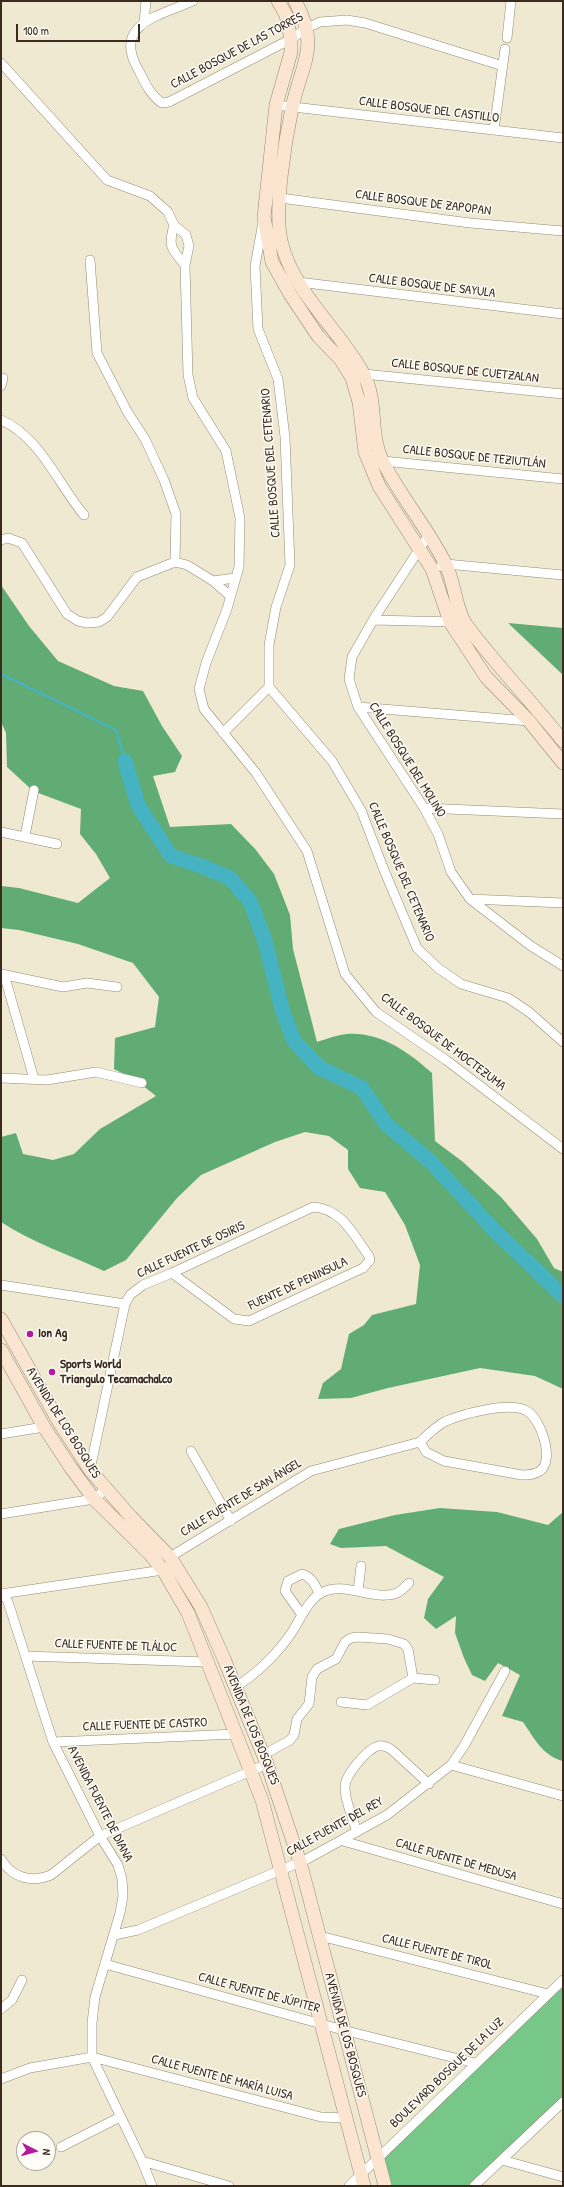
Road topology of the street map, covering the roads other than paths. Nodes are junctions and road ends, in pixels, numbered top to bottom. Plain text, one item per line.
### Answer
1 (146, 1) edge
2 (193, 1) edge
3 (278, 1) edge
4 (295, 1) edge
5 (511, 1) edge
6 (144, 23) junction
7 (307, 28) junction
8 (507, 38) dead end
9 (292, 39) junction
10 (505, 49) dead end
11 (1, 63) edge
12 (503, 66) junction
13 (276, 105) junction
14 (292, 107) junction
15 (494, 130) junction
16 (563, 138) edge
17 (280, 198) junction
18 (264, 217) junction
19 (174, 225) junction
20 (563, 231) edge
21 (90, 260) dead end
22 (185, 265) junction
23 (298, 282) junction
24 (563, 314) edge
25 (364, 374) junction
26 (563, 394) edge
27 (1, 420) edge
28 (383, 461) junction
29 (563, 479) edge
30 (84, 515) dead end
31 (428, 536) junction
32 (1, 540) edge
33 (419, 547) junction
34 (175, 562) junction
35 (446, 564) junction
36 (432, 569) junction
37 (563, 575) edge
38 (235, 578) junction
39 (213, 581) junction
40 (230, 596) junction
41 (372, 620) junction
42 (450, 622) junction
43 (465, 623) junction
44 (269, 686) junction
45 (358, 707) junction
46 (528, 721) junction
47 (223, 733) junction
48 (563, 741) edge
49 (563, 763) edge
50 (34, 790) dead end
51 (424, 808) junction
52 (563, 814) edge
53 (1, 832) edge
54 (24, 836) junction
55 (57, 844) dead end
56 (470, 899) junction
57 (563, 903) edge
58 (563, 966) edge
59 (2, 974) edge
60 (117, 987) dead end
61 (563, 1042) edge
62 (1, 1078) edge
63 (34, 1079) junction
64 (142, 1082) dead end
65 (563, 1149) edge
66 (369, 1256) joint
67 (172, 1274) junction
68 (1, 1285) edge
69 (124, 1304) junction
70 (1, 1319) edge
71 (2, 1354) edge
72 (44, 1427) junction
73 (1, 1434) edge
74 (420, 1442) junction
75 (191, 1451) dead end
76 (90, 1470) junction
77 (106, 1489) junction
78 (94, 1499) junction
79 (1, 1514) edge
80 (231, 1521) junction
81 (170, 1557) junction
82 (361, 1566) dead end
83 (163, 1570) junction
84 (408, 1583) dead end
85 (358, 1591) junction
86 (319, 1593) junction
87 (1, 1595) edge
88 (302, 1615) junction
89 (25, 1656) junction
90 (208, 1662) junction
91 (505, 1671) dead end
92 (413, 1678) junction
93 (435, 1680) dead end
94 (235, 1687) junction
95 (341, 1702) dead end
96 (237, 1734) junction
97 (54, 1742) junction
98 (265, 1759) junction
99 (451, 1765) junction
100 (252, 1771) junction
101 (429, 1784) junction
102 (563, 1796) edge
103 (357, 1832) junction
104 (100, 1836) junction
105 (343, 1841) junction
106 (1, 1859) edge
107 (300, 1862) junction
108 (282, 1870) junction
109 (563, 1904) edge
110 (114, 1935) junction
111 (320, 1936) junction
112 (105, 1964) junction
113 (22, 1980) dead end
114 (563, 1980) edge
115 (548, 1994) junction
116 (1, 2009) edge
117 (321, 2023) junction
118 (343, 2030) junction
119 (92, 2057) junction
120 (476, 2063) junction
121 (1, 2079) edge
122 (563, 2102) edge
123 (120, 2117) junction
124 (368, 2121) junction
125 (347, 2122) junction
126 (61, 2147) dead end
127 (378, 2158) junction
128 (502, 2160) junction
129 (142, 2161) junction
130 (563, 2177) edge
131 (363, 2180) edge
132 (152, 2186) edge
133 (229, 2186) edge
134 (349, 2186) edge
135 (386, 2186) edge
136 (474, 2186) edge

1 - 6 street
2 - 6 street
3 - 9 main road
4 - 7 main road
5 - 8 street
6 - 9 street, CALLE BOSQUE DE LAS TORRES
7 - 9 street, CALLE BOSQUE DE LAS TORRES
7 - 12 street, CALLE BOSQUE DE LAS TORRES
7 - 14 main road
9 - 13 main road
10 - 12 street
11 - 19 street, CALLE BOSQUE DE MOCTEZUMA
12 - 15 street
13 - 14 street, CALLE BOSQUE DEL CASTILLO
13 - 18 main road
14 - 15 street, CALLE BOSQUE DEL CASTILLO
14 - 17 main road
15 - 16 street, CALLE BOSQUE DEL CASTILLO
17 - 20 street, CALLE BOSQUE DE ZAPOPAN
17 - 23 main road
18 - 33 main road
18 - 44 street, CALLE BOSQUE DEL CETENARIO
19 - 22 street
19 - 22 street, CALLE BOSQUE DE MOCTEZUMA
21 - 34 street
22 - 38 street, CALLE BOSQUE DE MOCTEZUMA
23 - 24 street, CALLE BOSQUE DE SAYULA
23 - 25 main road
25 - 26 street, CALLE BOSQUE DE CUETZALAN
25 - 28 main road
27 - 30 street
28 - 29 street, CALLE BOSQUE DE TEZIUTLÁN
28 - 31 main road
31 - 33 street, CALLE BOSQUE DEL MOLINO
31 - 35 main road
32 - 34 street
33 - 36 main road
33 - 41 street, CALLE BOSQUE DEL MOLINO
34 - 39 street
35 - 36 street
35 - 37 street
35 - 43 main road
36 - 42 main road
38 - 39 street
38 - 40 street, CALLE BOSQUE DE MOCTEZUMA
39 - 40 street
40 - 47 street, CALLE BOSQUE DE MOCTEZUMA
41 - 42 street
41 - 45 street, CALLE BOSQUE DEL MOLINO
42 - 43 street
42 - 46 main road
43 - 48 main road
44 - 47 street
44 - 61 street, CALLE BOSQUE DEL CETENARIO
45 - 46 street
45 - 51 street, CALLE BOSQUE DEL MOLINO
46 - 49 main road
47 - 65 street, CALLE BOSQUE DE MOCTEZUMA
50 - 54 street
51 - 52 street
51 - 56 street, CALLE BOSQUE DEL MOLINO
53 - 54 street
54 - 55 street
56 - 57 street
56 - 58 street, CALLE BOSQUE DEL MOLINO
59 - 60 street
59 - 63 street
62 - 63 street
63 - 64 street
66 - 67 street, FUENTE DE PENINSULA
66 - 67 street, CALLE FUENTE DE OSIRIS
67 - 69 street, CALLE FUENTE DE OSIRIS
68 - 69 street
69 - 76 street
70 - 76 main road, AVENIDA DE LOS BOSQUES
71 - 72 main road, AVENIDA DE LOS BOSQUES
72 - 73 street
72 - 78 main road, AVENIDA DE LOS BOSQUES
74 - 74 street, CALLE FUENTE DE SAN ÁNGEL
74 - 80 street, CALLE FUENTE DE SAN ÁNGEL
75 - 80 street
76 - 77 main road, AVENIDA DE LOS BOSQUES
77 - 78 street
77 - 81 main road, AVENIDA DE LOS BOSQUES
78 - 79 street
78 - 83 main road, AVENIDA DE LOS BOSQUES
80 - 81 street, CALLE FUENTE DE SAN ÁNGEL
81 - 94 main road, AVENIDA DE LOS BOSQUES
82 - 85 street
83 - 87 street
83 - 90 main road, AVENIDA DE LOS BOSQUES
84 - 85 street
85 - 86 street
86 - 88 street
86 - 88 street
87 - 89 street, AVENIDA FUENTE DE DIANA
88 - 94 street
89 - 90 street, CALLE FUENTE DE TLÁLOC
89 - 97 street, AVENIDA FUENTE DE DIANA
90 - 96 main road, AVENIDA DE LOS BOSQUES
91 - 99 street, CALLE FUENTE DEL REY
92 - 93 street
92 - 95 street
92 - 98 street
94 - 98 main road, AVENIDA DE LOS BOSQUES
96 - 97 street, CALLE FUENTE DE CASTRO
96 - 100 main road, AVENIDA DE LOS BOSQUES
97 - 104 street, AVENIDA FUENTE DE DIANA
98 - 100 street
98 - 107 main road, AVENIDA DE LOS BOSQUES
99 - 101 street, CALLE FUENTE DEL REY
99 - 102 street
100 - 104 street
100 - 108 main road, AVENIDA DE LOS BOSQUES
101 - 103 street, CALLE FUENTE DEL REY
101 - 103 street
103 - 105 street, CALLE FUENTE DEL REY
104 - 106 street
104 - 110 street, AVENIDA FUENTE DE DIANA
105 - 107 street, CALLE FUENTE DEL REY
105 - 109 street, CALLE FUENTE DE MEDUSA
107 - 108 street, CALLE FUENTE DEL REY
107 - 111 main road, AVENIDA DE LOS BOSQUES
108 - 110 street, CALLE FUENTE DEL REY
108 - 117 main road, AVENIDA DE LOS BOSQUES
110 - 112 street, AVENIDA FUENTE DE DIANA
111 - 115 street, CALLE FUENTE DE TIROL
111 - 118 main road, AVENIDA DE LOS BOSQUES
112 - 117 street, CALLE FUENTE DE JÚPITER
112 - 119 street, AVENIDA FUENTE DE DIANA
113 - 116 street
114 - 115 street, BOULEVARD BOSQUE DE LA LUZ
115 - 120 street, BOULEVARD BOSQUE DE LA LUZ
117 - 118 street, CALLE FUENTE DE JÚPITER
117 - 125 main road, AVENIDA DE LOS BOSQUES
118 - 120 street, CALLE FUENTE DE JÚPITER
118 - 124 main road, AVENIDA DE LOS BOSQUES
119 - 121 street
119 - 123 street, AVENIDA FUENTE DE DIANA
119 - 125 street, CALLE FUENTE DE MARÍA LUISA
120 - 127 street, BOULEVARD BOSQUE DE LA LUZ
122 - 128 street
123 - 126 street
123 - 129 street, AVENIDA FUENTE DE DIANA
124 - 125 main road
124 - 127 main road, AVENIDA DE LOS BOSQUES
125 - 131 main road, AVENIDA DE LOS BOSQUES
127 - 131 street, BOULEVARD BOSQUE DE LA LUZ
127 - 135 main road, AVENIDA DE LOS BOSQUES
128 - 130 street
128 - 136 street
129 - 132 street, AVENIDA FUENTE DE DIANA
129 - 133 street
131 - 134 street, BOULEVARD BOSQUE DE LA LUZ

